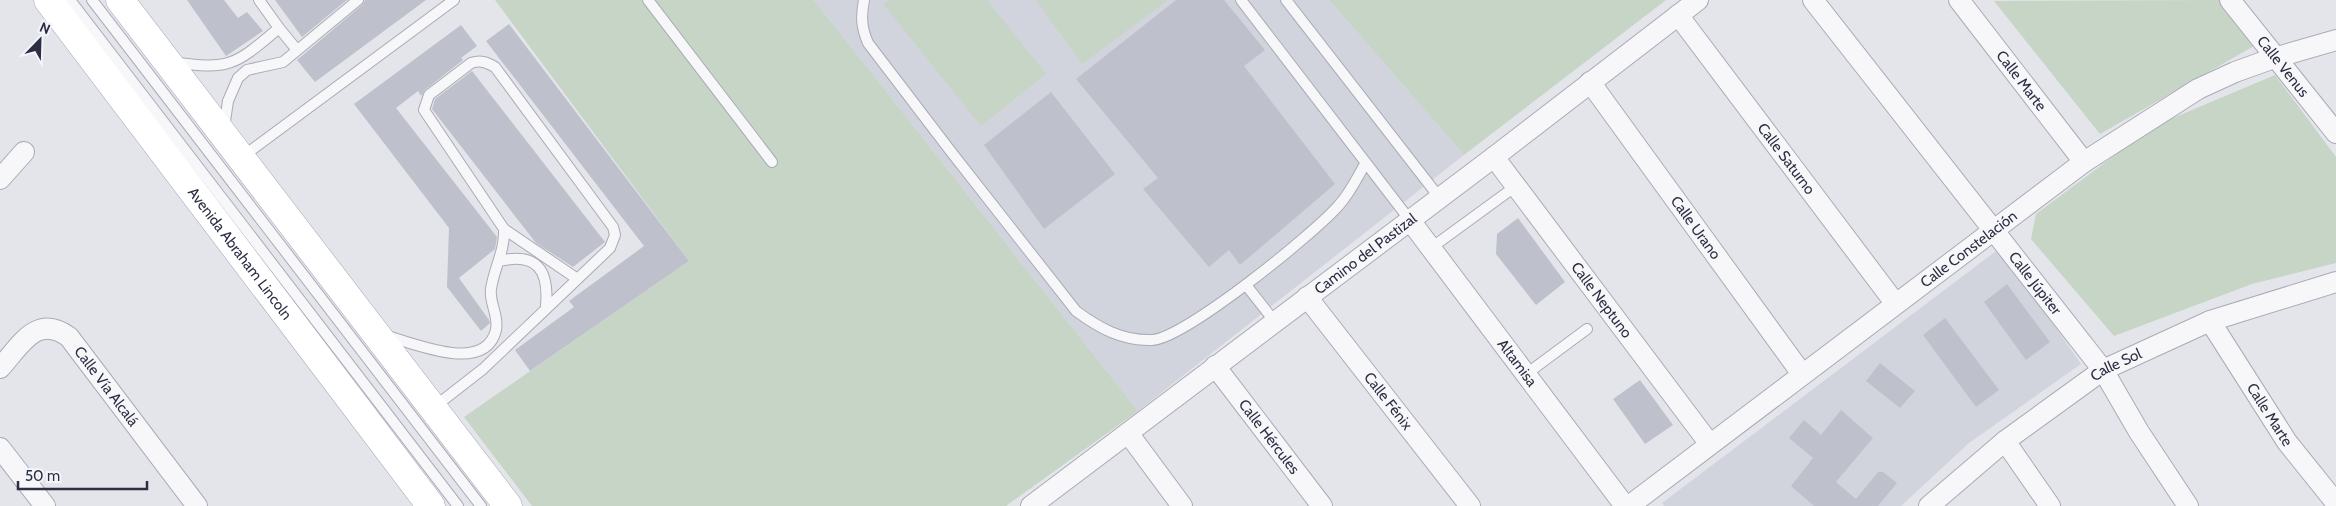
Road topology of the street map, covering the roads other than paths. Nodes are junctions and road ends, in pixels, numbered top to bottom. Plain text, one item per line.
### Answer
1 (48, 0) edge
2 (70, 0) edge
3 (92, 0) edge
4 (120, 0) edge
5 (259, 0) edge
6 (358, 0) edge
7 (454, 0) edge
8 (648, 0) edge
9 (864, 0) edge
10 (1241, 0) edge
11 (1286, 0) edge
12 (1698, 0) edge
13 (1813, 0) edge
14 (1959, 0) edge
15 (2230, 0) edge
16 (1678, 15) junction
17 (280, 28) junction
18 (2336, 40) edge
19 (297, 50) junction
20 (2274, 58) junction
21 (167, 61) junction
22 (1590, 82) junction
23 (2336, 132) edge
24 (223, 134) junction
25 (24, 152) dead end
26 (1494, 157) junction
27 (241, 158) junction
28 (772, 162) dead end
29 (2084, 162) junction
30 (1365, 164) junction
31 (0, 179) edge
32 (1516, 186) junction
33 (1439, 197) junction
34 (1409, 219) junction
35 (504, 229) junction
36 (1995, 230) junction
37 (1431, 248) junction
38 (499, 261) junction
39 (576, 278) junction
40 (1246, 285) junction
41 (2334, 287) edge
42 (1307, 297) junction
43 (1895, 303) junction
44 (546, 306) junction
45 (2210, 321) junction
46 (1275, 322) junction
47 (1587, 329) dead end
48 (374, 332) junction
49 (1215, 366) junction
50 (0, 368) edge
51 (2103, 370) junction
52 (1802, 374) junction
53 (1525, 375) junction
54 (432, 408) junction
55 (1128, 433) junction
56 (2005, 441) junction
57 (1710, 444) junction
58 (0, 448) edge
59 (2336, 503) edge
60 (1034, 505) edge
61 (45, 506) edge
62 (197, 506) edge
63 (431, 506) edge
64 (458, 506) edge
65 (481, 506) edge
66 (508, 506) edge
67 (1182, 506) edge
68 (1322, 506) edge
69 (1470, 506) edge
70 (1627, 506) edge
71 (1929, 506) edge
72 (2050, 506) edge
73 (2188, 506) edge

1 - 63 main road, Avenida Abraham Lincoln
2 - 64 lane
3 - 65 lane
4 - 21 main road
5 - 17 lane
6 - 19 lane
7 - 27 lane
8 - 28 lane
9 - 40 lane
10 - 30 lane
11 - 33 lane
12 - 16 street, Camino del Pastizal
13 - 36 street, Calle Júpiter
14 - 29 street, Calle Marte
15 - 20 street, Calle Venus
16 - 22 street, Camino del Pastizal
16 - 43 street, Calle Saturno
17 - 19 lane
17 - 21 lane
18 - 20 street, Calle Constelación
19 - 24 lane
20 - 23 street, Calle Venus
20 - 29 street, Calle Constelación
21 - 24 main road
22 - 26 street, Camino del Pastizal
22 - 52 street, Calle Urano
24 - 27 main road
25 - 31 street
26 - 32 street, Calle Neptuno
26 - 33 street, Camino del Pastizal
27 - 48 main road
29 - 36 street, Calle Constelación
30 - 34 lane
30 - 40 lane
32 - 37 lane
32 - 57 street, Calle Neptuno
33 - 34 street, Camino del Pastizal
34 - 37 street, Altamisa
34 - 42 street, Camino del Pastizal
35 - 38 lane
35 - 39 lane
35 - 39 lane
36 - 43 street, Calle Constelación
36 - 51 street, Calle Júpiter
37 - 53 street, Altamisa
38 - 44 lane
38 - 48 lane
39 - 44 lane
40 - 46 lane
41 - 45 street, Calle Sol
42 - 46 street, Camino del Pastizal
42 - 69 street, Calle Fénix
43 - 52 street, Calle Constelación
44 - 54 lane
45 - 51 street, Calle Sol
45 - 59 street, Calle Marte
46 - 49 street, Camino del Pastizal
47 - 53 lane
48 - 54 main road
49 - 55 street, Camino del Pastizal
49 - 68 street, Calle Hércules
50 - 62 street, Calle Vía Alcalá
51 - 56 street, Calle Sol
51 - 73 street, Calle Júpiter
52 - 57 street, Calle Constelación
53 - 70 street, Altamisa
54 - 66 main road
55 - 60 street, Camino del Pastizal
55 - 67 street
56 - 71 street, Calle Sol
56 - 72 street
57 - 70 street, Calle Constelación
58 - 61 street

